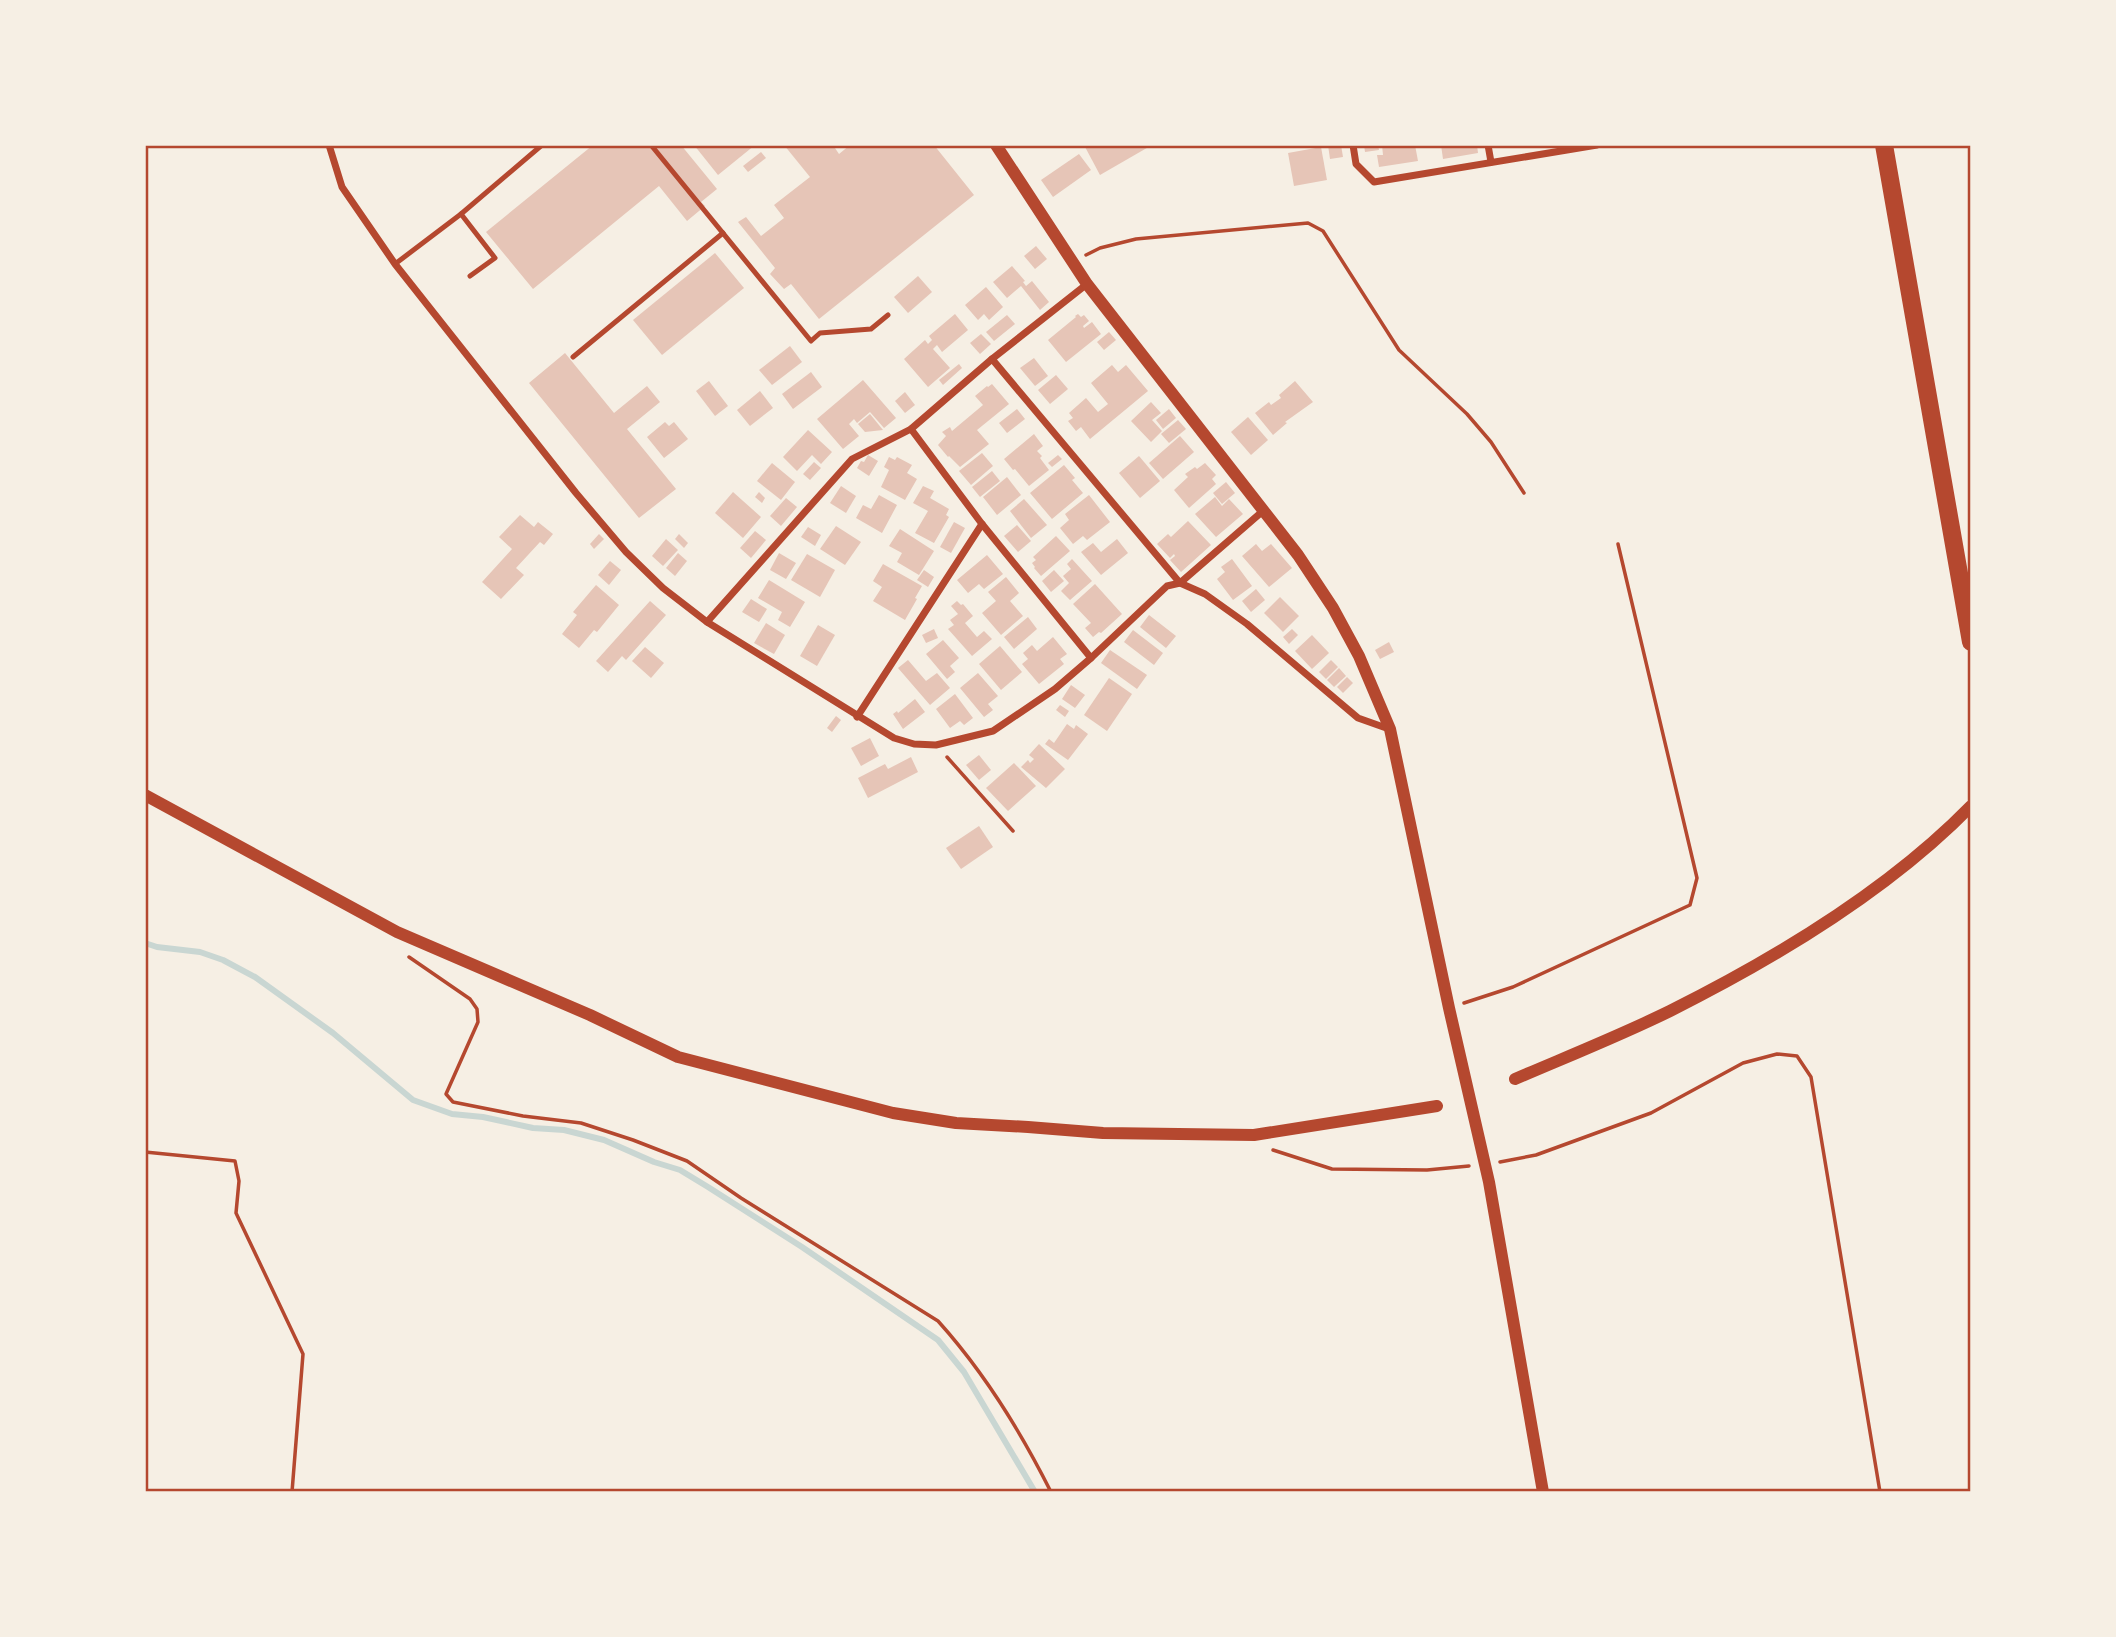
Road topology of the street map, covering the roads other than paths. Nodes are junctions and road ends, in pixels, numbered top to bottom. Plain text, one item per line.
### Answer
1 (329, 145) edge
2 (542, 145) edge
3 (651, 145) edge
4 (996, 145) edge
5 (1353, 145) edge
6 (1488, 145) edge
7 (1597, 145) edge
8 (1884, 145) edge
9 (1491, 162) junction
10 (461, 214) junction
11 (723, 233) junction
12 (395, 264) junction
13 (470, 276) dead end
14 (1087, 284) junction
15 (888, 315) dead end
16 (573, 358) dead end
17 (992, 359) junction
18 (911, 429) junction
19 (1264, 510) junction
20 (982, 524) junction
21 (1180, 583) junction
22 (707, 622) junction
23 (1971, 642) edge
24 (1091, 658) junction
25 (857, 717) junction
26 (1390, 729) junction
27 (145, 795) edge
28 (1971, 806) edge
29 (1514, 1079) dead end
30 (1437, 1106) dead end
31 (1543, 1492) edge

1 - 12 street
2 - 10 lane
3 - 11 lane
4 - 14 street
5 - 9 street
6 - 9 street
7 - 9 street
8 - 23 main road
10 - 12 lane
10 - 13 lane
11 - 15 lane
11 - 16 lane
12 - 22 street
14 - 17 street
14 - 19 street
17 - 18 street
17 - 21 street
18 - 20 street
18 - 22 street
19 - 21 street
19 - 26 street
20 - 24 street
20 - 25 street
21 - 24 street
21 - 26 street
22 - 25 street
24 - 25 street
26 - 31 street
27 - 30 street
28 - 29 street

